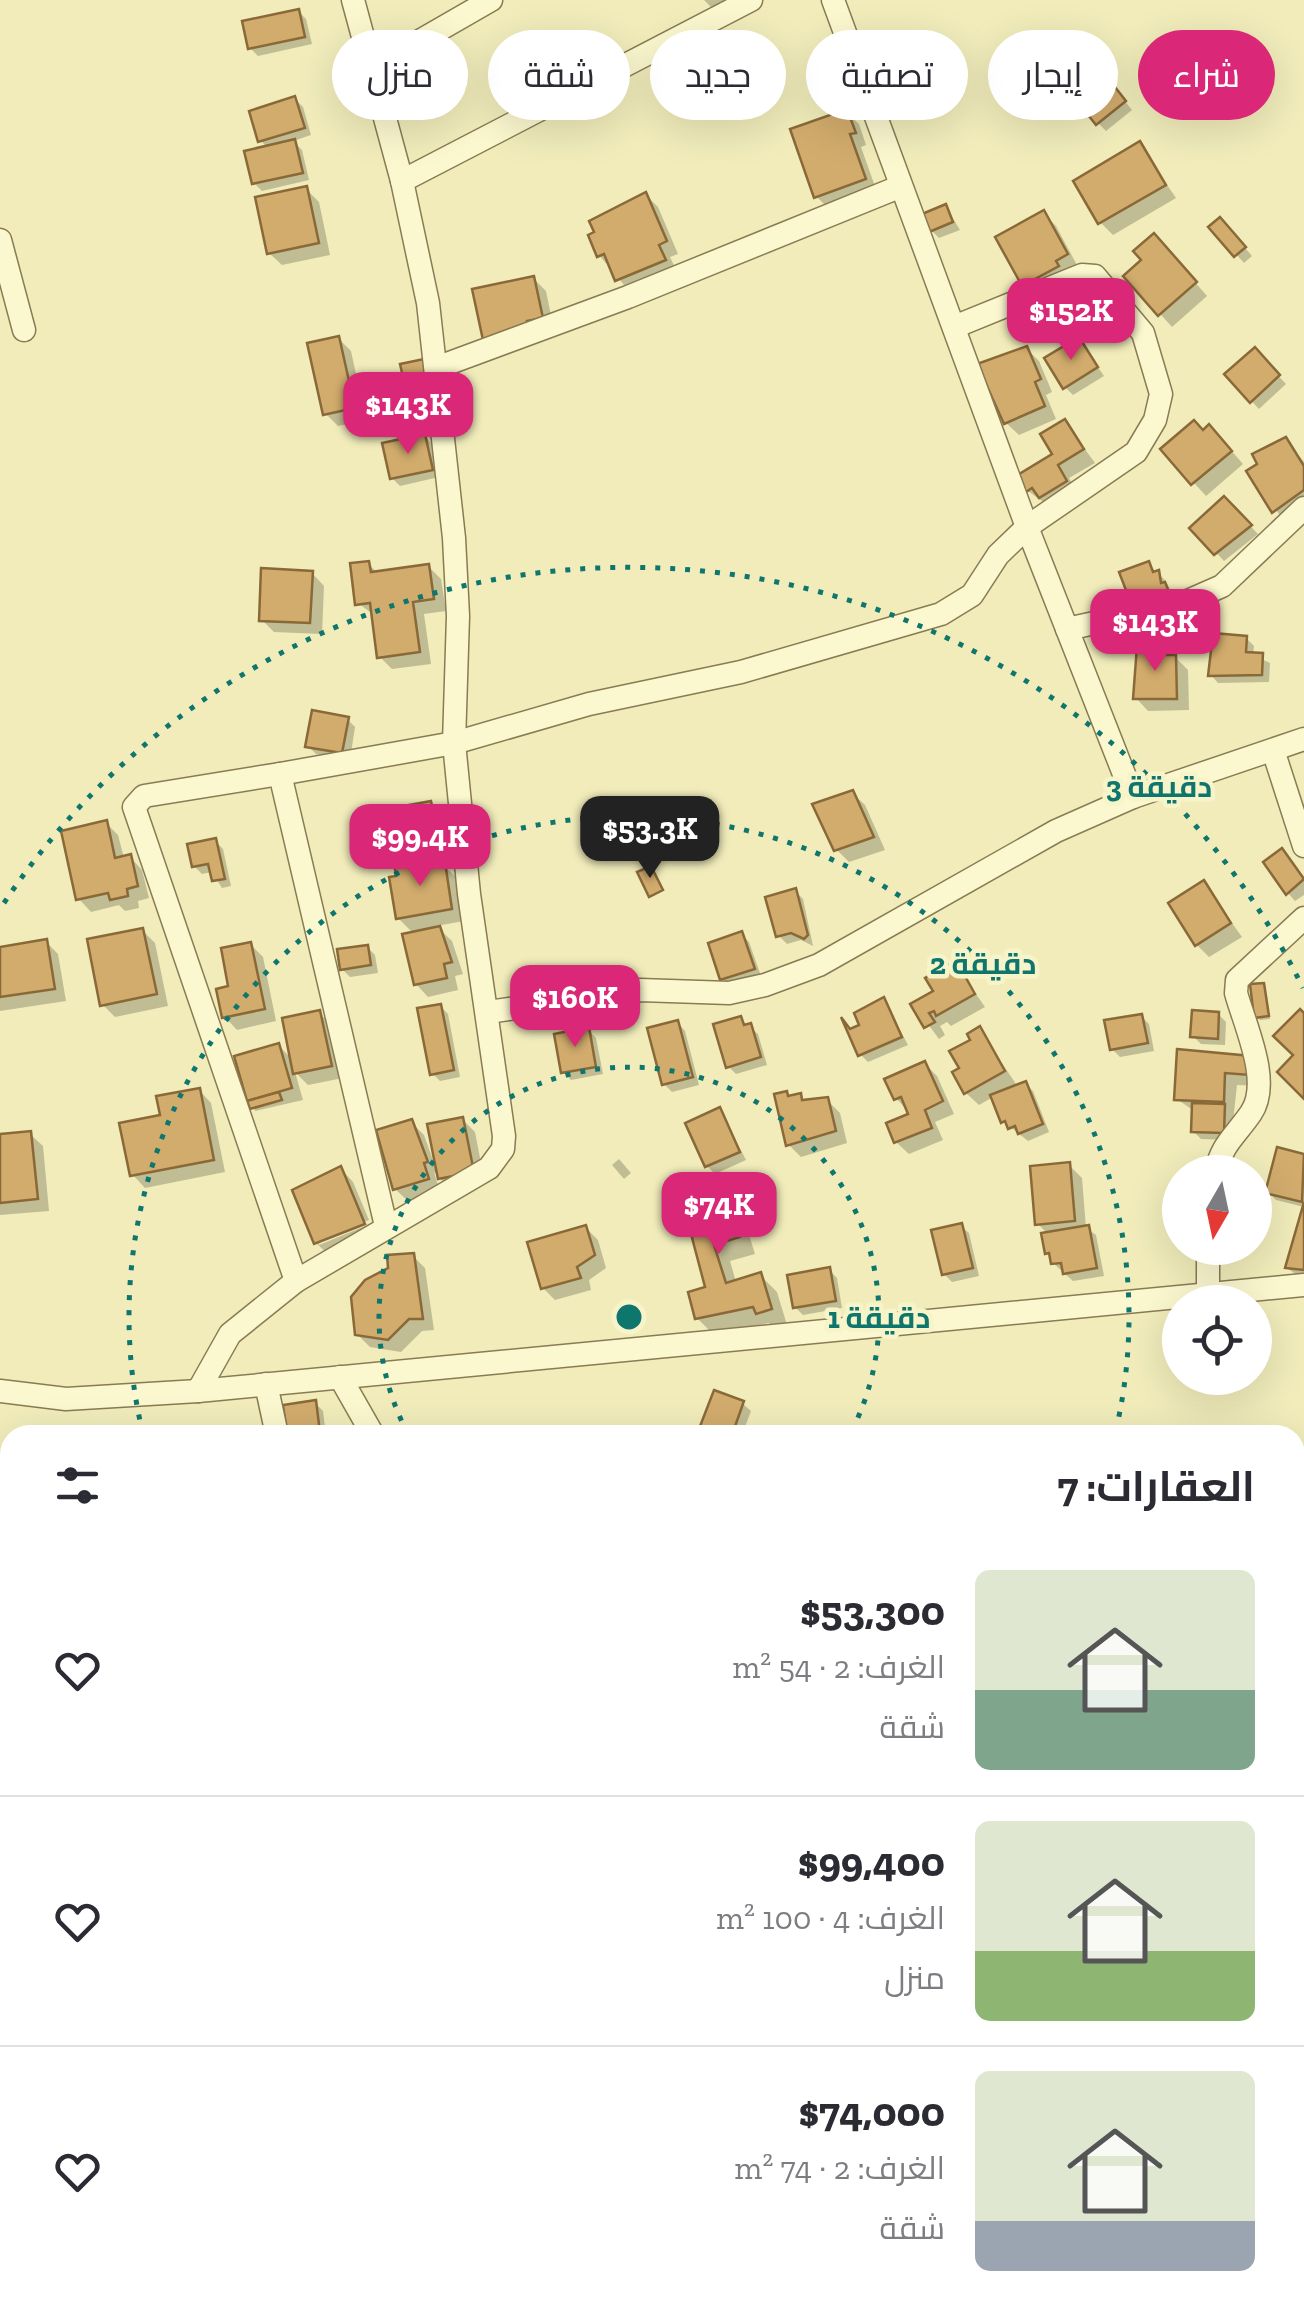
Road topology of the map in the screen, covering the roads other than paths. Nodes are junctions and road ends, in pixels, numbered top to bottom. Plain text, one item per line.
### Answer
1 (354, 0) edge
2 (491, 0) edge
3 (751, 0) edge
4 (833, 0) edge
5 (362, 30) edge
6 (438, 30) edge
7 (386, 120) edge
8 (402, 181) junction
9 (900, 186) junction
10 (0, 240) edge
11 (954, 328) junction
12 (24, 330) dead end
13 (436, 368) junction
14 (1304, 508) edge
15 (1028, 527) junction
16 (1067, 628) junction
17 (1304, 739) edge
18 (454, 744) junction
19 (1272, 750) junction
20 (280, 774) junction
21 (1133, 797) junction
22 (1304, 846) edge
23 (1304, 918) edge
24 (488, 1012) junction
25 (1221, 1155) edge
26 (386, 1226) junction
27 (296, 1281) junction
28 (1304, 1285) edge
29 (1272, 1288) edge
30 (1162, 1299) edge
31 (340, 1377) junction
32 (266, 1384) junction
33 (198, 1390) junction
34 (0, 1391) edge
35 (275, 1425) edge
36 (367, 1425) edge

1 - 5 street
2 - 6 street
3 - 8 street
4 - 9 street
7 - 8 street
8 - 13 street
9 - 11 street
9 - 13 street
10 - 12 street
11 - 15 street
11 - 15 street
13 - 18 street
14 - 16 street
15 - 16 street
15 - 18 street
16 - 21 street
17 - 19 street
18 - 20 street
18 - 24 street
19 - 21 street
19 - 22 street
20 - 26 street
20 - 27 street
21 - 24 street
23 - 25 street
24 - 26 street
26 - 27 street
27 - 33 street
28 - 29 street
30 - 31 street
31 - 32 street
31 - 36 street
32 - 33 street
32 - 35 street
33 - 34 street

